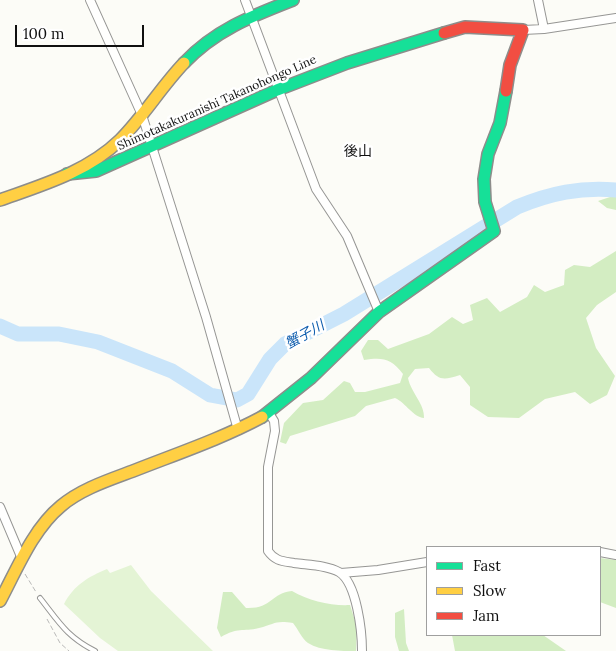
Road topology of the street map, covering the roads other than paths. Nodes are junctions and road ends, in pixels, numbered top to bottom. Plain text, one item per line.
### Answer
1 (90, 0) edge
2 (245, 0) edge
3 (293, 0) edge
4 (538, 0) edge
5 (251, 17) junction
6 (616, 18) edge
7 (544, 29) junction
8 (522, 30) junction
9 (277, 90) junction
10 (142, 115) junction
11 (153, 148) junction
12 (67, 174) junction
13 (0, 200) edge
14 (376, 307) junction
15 (269, 414) junction
16 (238, 430) junction
17 (0, 507) edge
18 (3, 524) edge
19 (601, 552) edge
20 (616, 554) edge
21 (22, 559) junction
22 (426, 562) edge
23 (342, 573) junction
24 (40, 598) dead end
25 (0, 601) edge
26 (95, 651) edge
27 (362, 651) edge

1 - 10 street
2 - 5 street
3 - 5 main road
4 - 7 street
5 - 9 street
5 - 10 main road
6 - 7 street
7 - 8 street
8 - 9 main road, Shimotakakuranishi Takanohongo Line
8 - 14 main road
9 - 11 main road, Shimotakakuranishi Takanohongo Line
9 - 14 street
10 - 11 street
10 - 12 main road
11 - 12 main road, Shimotakakuranishi Takanohongo Line
11 - 16 street
12 - 13 main road
14 - 15 main road
15 - 16 main road
15 - 23 street
16 - 21 main road
17 - 18 street
18 - 21 street
19 - 20 street
21 - 25 main road
22 - 23 street
23 - 27 street
24 - 26 lane

